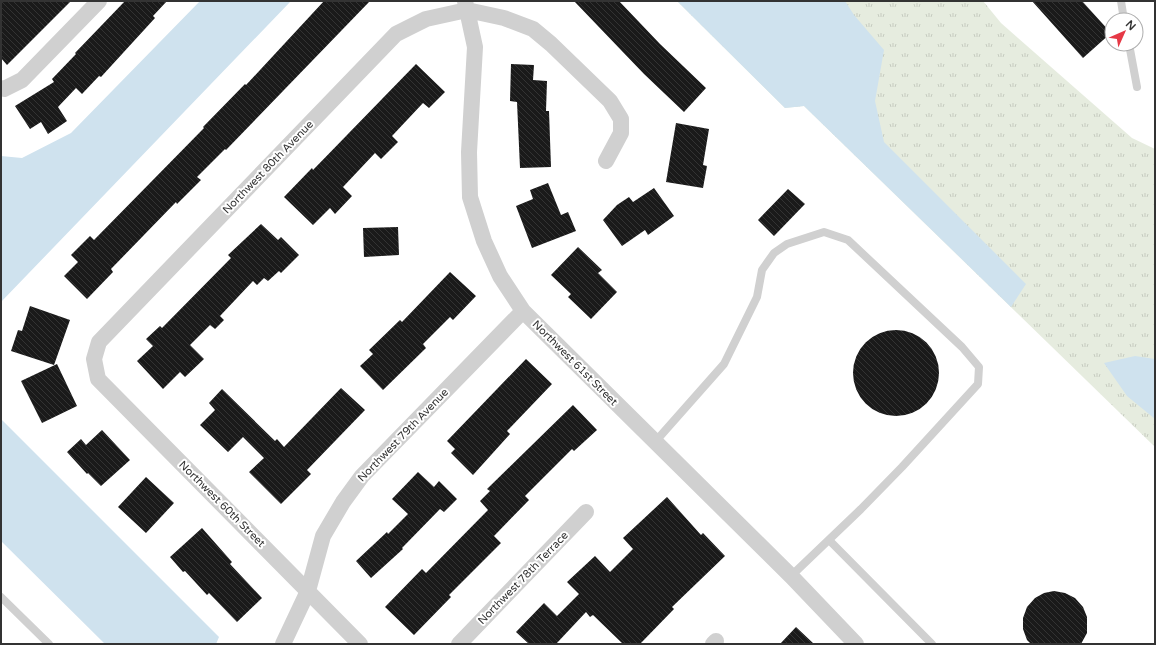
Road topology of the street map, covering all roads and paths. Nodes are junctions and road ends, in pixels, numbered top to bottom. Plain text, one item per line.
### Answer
1 (1121, 1) edge
2 (95, 2) edge
3 (466, 6) edge
4 (1123, 12) edge
5 (1130, 52) edge
6 (1137, 87) dead end
7 (3, 88) edge
8 (606, 161) dead end
9 (523, 311) junction
10 (94, 359) joint
11 (655, 442) junction
12 (586, 512) dead end
13 (829, 540) junction
14 (791, 576) junction
15 (308, 591) junction
16 (1, 597) edge
17 (49, 644) edge
18 (283, 644) edge
19 (360, 644) edge
20 (459, 644) edge
21 (856, 644) edge
22 (932, 644) edge

1 - 4 lane
2 - 7 street
3 - 8 street
3 - 9 street, Northwest 61st Street
3 - 10 street, Northwest 80th Avenue
5 - 6 lane
9 - 11 street, Northwest 61st Street
9 - 15 street, Northwest 79th Avenue
10 - 15 street, Northwest 60th Street
11 - 13 lane
11 - 14 street, Northwest 61st Street
12 - 20 street, Northwest 78th Terrace
13 - 14 lane
13 - 22 lane
14 - 21 street, Northwest 61st Street
15 - 18 street, Northwest 79th Avenue
15 - 19 street, Northwest 60th Street
16 - 17 lane

